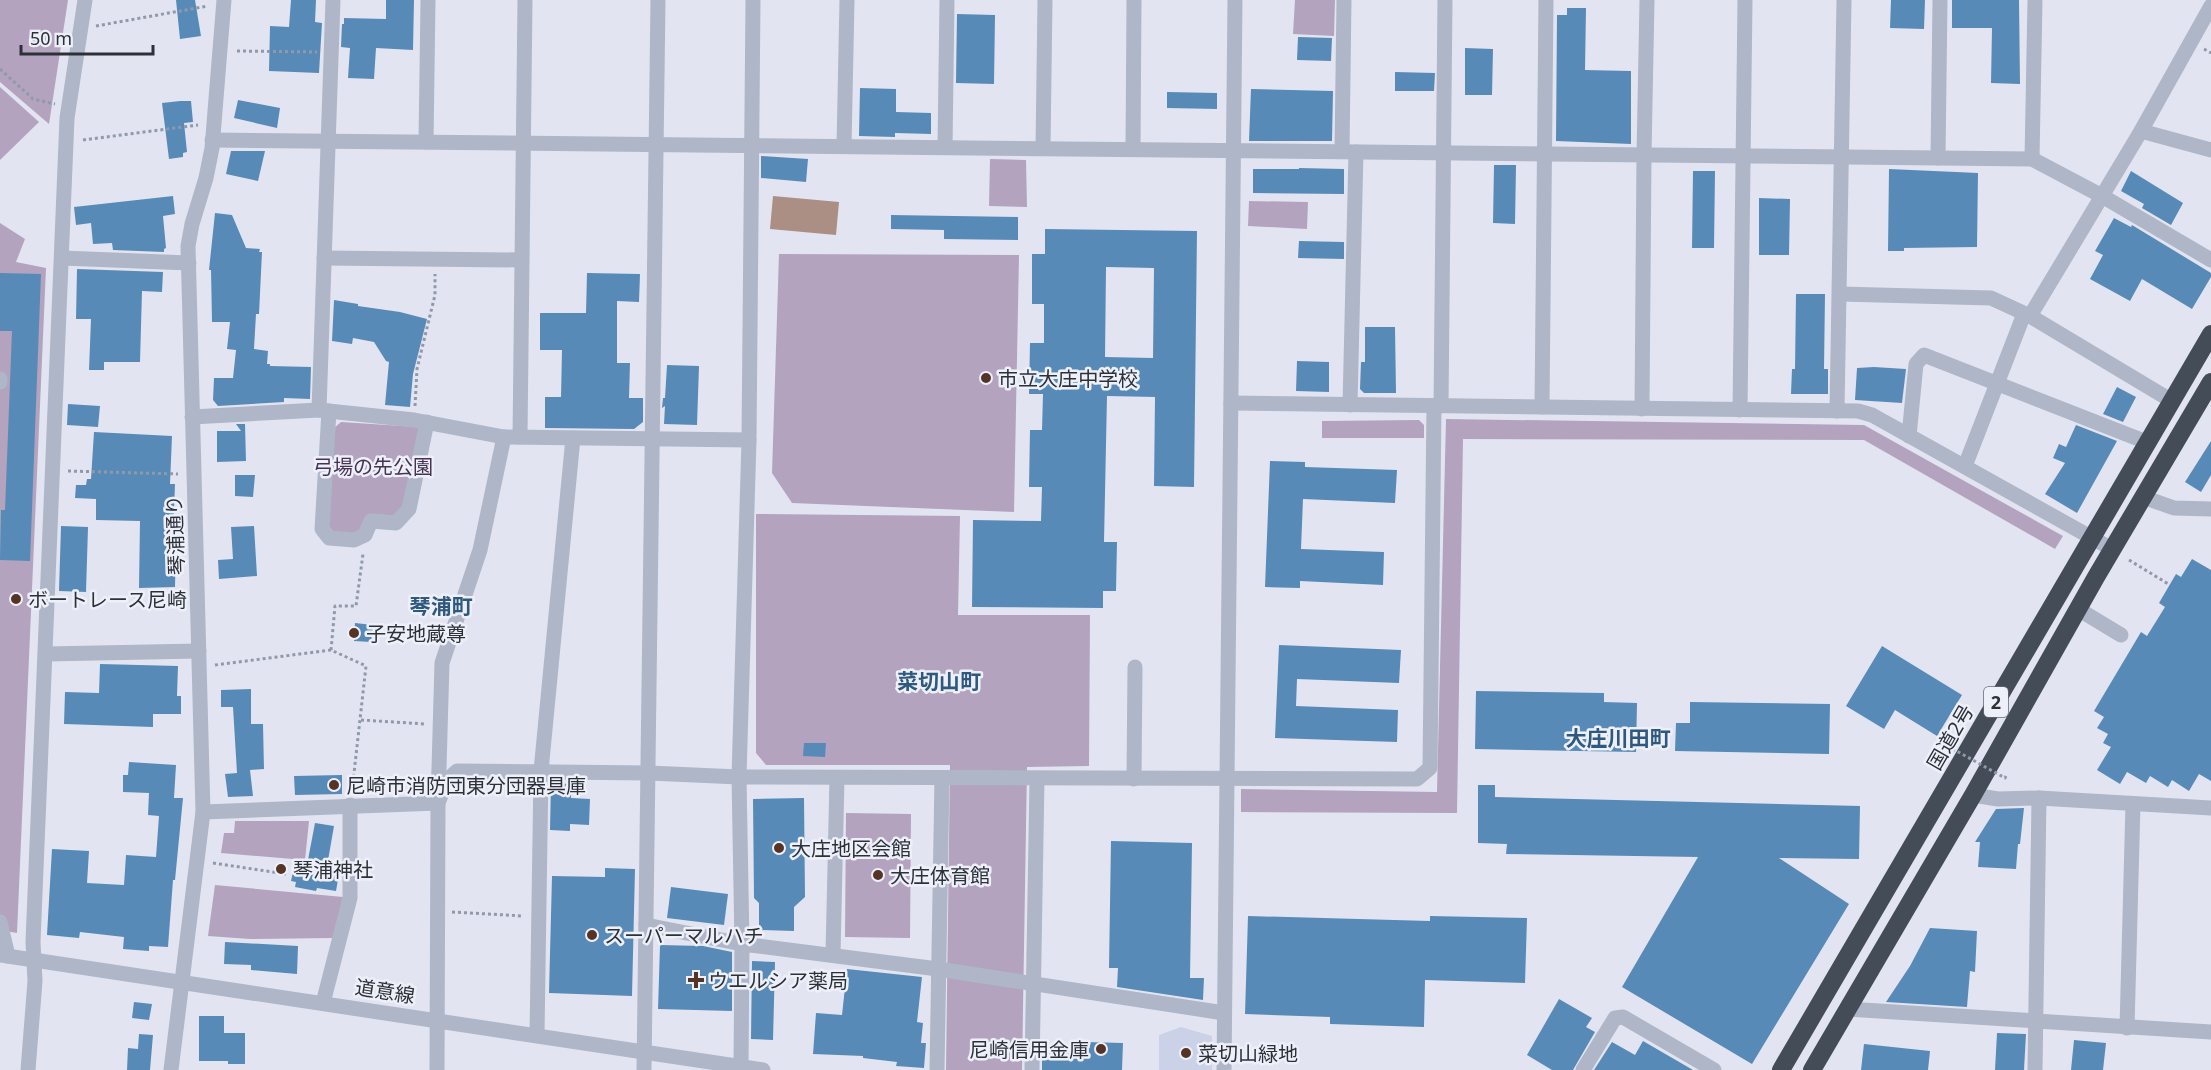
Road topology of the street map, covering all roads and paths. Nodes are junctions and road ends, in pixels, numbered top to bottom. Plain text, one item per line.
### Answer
1 (85, 0) edge
2 (333, 0) edge
3 (428, 0) edge
4 (525, 0) edge
5 (658, 0) edge
6 (753, 0) edge
7 (847, 0) edge
8 (947, 0) edge
9 (1045, 0) edge
10 (1134, 0) edge
11 (1235, 0) edge
12 (1344, 0) edge
13 (1445, 0) edge
14 (1546, 0) edge
15 (1647, 0) edge
16 (1745, 0) edge
17 (1844, 0) edge
18 (1940, 0) edge
19 (2035, 0) edge
20 (217, 3) edge
21 (2211, 6) edge
22 (80, 28) junction
23 (234, 51) dead end
24 (331, 52) junction
25 (0, 69) edge
26 (68, 107) junction
27 (200, 125) dead end
28 (2141, 131) junction
29 (212, 140) junction
30 (328, 141) junction
31 (426, 142) junction
32 (66, 143) junction
33 (522, 143) junction
34 (657, 144) junction
35 (751, 145) junction
36 (844, 146) junction
37 (945, 147) junction
38 (1043, 148) junction
39 (1133, 149) junction
40 (1233, 150) junction
41 (2211, 150) edge
42 (1349, 152) junction
43 (1443, 153) junction
44 (1544, 153) junction
45 (1644, 155) junction
46 (1743, 155) junction
47 (1842, 157) junction
48 (1938, 158) junction
49 (2032, 159) junction
50 (2102, 196) junction
51 (62, 258) junction
52 (324, 258) junction
53 (436, 259) junction
54 (521, 260) junction
55 (2211, 260) edge
56 (189, 263) junction
57 (1840, 294) junction
58 (2027, 315) junction
59 (2211, 334) edge
60 (2211, 382) edge
61 (1997, 384) junction
62 (2172, 401) junction
63 (1232, 403) junction
64 (1350, 405) junction
65 (1437, 406) junction
66 (1542, 407) junction
67 (1642, 409) junction
68 (324, 410) junction
69 (1740, 410) junction
70 (1837, 411) junction
71 (192, 417) junction
72 (421, 421) junction
73 (1909, 436) junction
74 (504, 437) junction
75 (520, 437) junction
76 (573, 438) junction
77 (653, 440) junction
78 (749, 440) junction
79 (2149, 442) junction
80 (1965, 466) junction
81 (54, 471) junction
82 (180, 474) dead end
83 (2143, 497) junction
84 (2211, 509) edge
85 (365, 535) junction
86 (2093, 538) junction
87 (2112, 549) junction
88 (2129, 560) dead end
89 (2170, 585) dead end
90 (2078, 609) junction
91 (2121, 635) dead end
92 (331, 650) junction
93 (199, 651) junction
94 (46, 654) junction
95 (215, 666) dead end
96 (1135, 667) dead end
97 (361, 720) junction
98 (441, 725) junction
99 (1956, 743) dead end
100 (541, 771) junction
101 (649, 773) junction
102 (2006, 776) dead end
103 (740, 777) junction
104 (837, 778) junction
105 (942, 778) junction
106 (1037, 779) junction
107 (1134, 779) junction
108 (1227, 779) junction
109 (1972, 795) junction
110 (2038, 798) junction
111 (438, 803) junction
112 (2133, 804) junction
113 (350, 805) junction
114 (2211, 808) edge
115 (203, 812) junction
116 (213, 863) dead end
117 (286, 874) dead end
118 (438, 911) junction
119 (538, 917) junction
120 (0, 922) edge
121 (646, 925) junction
122 (742, 944) junction
123 (833, 954) junction
124 (4, 955) edge
125 (34, 961) junction
126 (938, 969) junction
127 (182, 982) junction
128 (1034, 984) junction
129 (323, 1003) junction
130 (1847, 1009) junction
131 (1224, 1013) junction
132 (438, 1020) junction
133 (2035, 1021) junction
134 (2127, 1028) junction
135 (2211, 1032) edge
136 (537, 1035) junction
137 (644, 1052) junction
138 (741, 1066) junction
139 (28, 1070) edge
140 (171, 1070) edge
141 (437, 1070) edge
142 (644, 1070) edge
143 (763, 1070) edge
144 (937, 1070) edge
145 (1032, 1070) edge
146 (1224, 1070) edge
147 (1583, 1070) edge
148 (1714, 1070) edge
149 (1781, 1070) edge
150 (1812, 1070) edge
151 (2035, 1070) edge

1 - 22 street
2 - 24 street
3 - 31 street
4 - 33 street
5 - 34 street
6 - 35 street
7 - 36 street
8 - 37 street
9 - 38 street
10 - 39 street
11 - 40 street
12 - 42 street
13 - 43 street
14 - 44 street
15 - 45 street
16 - 46 street
17 - 47 street
18 - 48 street
19 - 49 street
20 - 22 path
20 - 29 street, 琴浦通り
21 - 28 street
22 - 26 street
23 - 24 path
24 - 30 street
25 - 26 path
26 - 32 street
27 - 32 path
28 - 41 street
28 - 50 street
29 - 30 street
29 - 56 street, 琴浦通り
30 - 31 street
30 - 52 street
31 - 33 street
32 - 51 street
33 - 34 street
33 - 54 street
34 - 35 street
34 - 77 street
35 - 36 street
35 - 78 street
36 - 37 street
37 - 38 street
38 - 39 street
39 - 40 street
40 - 42 street
40 - 63 street
42 - 43 street
42 - 64 street
43 - 44 street
43 - 65 street
44 - 45 street
44 - 66 street
45 - 46 street
45 - 67 street
46 - 47 street
46 - 69 street
47 - 48 street
47 - 57 street
48 - 49 street
49 - 50 street
50 - 55 street
50 - 58 street
51 - 56 street
51 - 81 street
52 - 53 street
52 - 68 street
53 - 54 street
53 - 72 path
54 - 75 street
56 - 71 street, 琴浦通り
57 - 58 street
57 - 70 street
58 - 61 street
58 - 62 street
59 - 62 highway, 国道2号 / 2
60 - 83 highway, 2
61 - 73 street
61 - 79 street
61 - 80 street
62 - 79 highway, 国道2号 / 2
63 - 64 street
63 - 108 street
64 - 65 street
65 - 66 street
65 - 108 street
66 - 67 street
67 - 69 street
68 - 71 street
68 - 72 street
68 - 85 street
69 - 70 street
70 - 73 street
71 - 93 street, 琴浦通り
72 - 74 street
72 - 85 street
73 - 80 street
74 - 75 street
74 - 98 street
75 - 76 street
76 - 77 street
76 - 100 street
77 - 78 street
77 - 101 street
78 - 103 street
79 - 86 highway, 国道2号 / 2
80 - 86 street
81 - 82 path
81 - 94 street
83 - 84 street
83 - 87 highway, 2
85 - 92 path
86 - 87 street
86 - 149 highway, 国道2号 / 2
87 - 90 highway, 2
88 - 89 path
90 - 91 street
90 - 109 highway, 2
92 - 95 path
92 - 97 path
93 - 94 street
93 - 115 street, 琴浦通り
94 - 125 street
96 - 107 street
97 - 98 path
97 - 113 path
98 - 111 street
99 - 102 path, bridge
100 - 101 street
100 - 111 street
100 - 119 street
101 - 103 street
101 - 121 street
103 - 104 street
103 - 122 street
104 - 105 street
104 - 123 street
105 - 106 street
105 - 126 street
106 - 107 street
106 - 128 street
107 - 108 street
108 - 131 street
109 - 110 street
109 - 130 highway, 2
110 - 112 street
110 - 133 street
111 - 113 street
111 - 118 street
112 - 114 street
112 - 134 street
113 - 115 street
113 - 129 street
115 - 127 street, 琴浦通り
116 - 117 path
118 - 119 path
118 - 132 street
119 - 136 street
120 - 124 street
121 - 122 street
121 - 137 street
122 - 123 street
122 - 138 street
123 - 126 street
124 - 125 street, 道意線
125 - 127 street, 道意線
125 - 139 street
126 - 128 street
126 - 144 street
127 - 129 street, 道意線
127 - 140 street, 琴浦通り
128 - 131 street
128 - 145 street
129 - 132 street, 道意線
130 - 133 street
130 - 150 highway, 2
131 - 146 street
132 - 136 street, 道意線
132 - 141 street
133 - 134 street
133 - 151 street
134 - 135 street
136 - 137 street, 道意線
137 - 138 street, 道意線
137 - 142 street
138 - 143 street, 道意線
147 - 148 street

